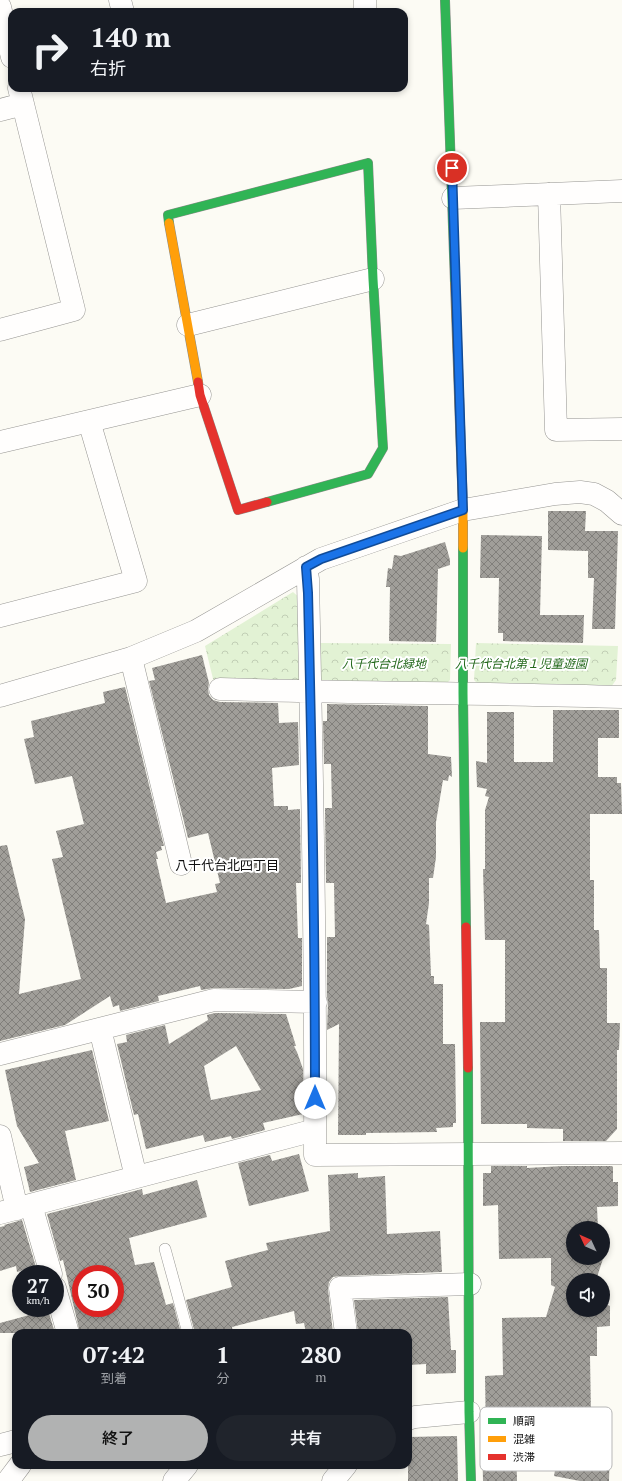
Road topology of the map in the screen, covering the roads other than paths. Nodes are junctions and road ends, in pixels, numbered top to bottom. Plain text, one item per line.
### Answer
1 (445, 0) edge
2 (0, 7) edge
3 (8, 40) edge
4 (21, 96) edge
5 (0, 110) edge
6 (622, 191) edge
7 (549, 194) junction
8 (453, 198) junction
9 (373, 279) junction
10 (188, 325) junction
11 (0, 330) edge
12 (200, 395) junction
13 (89, 421) junction
14 (622, 429) edge
15 (0, 442) edge
16 (463, 510) junction
17 (622, 514) edge
18 (306, 567) junction
19 (0, 616) edge
20 (131, 658) junction
21 (220, 689) dead end
22 (310, 692) junction
23 (463, 693) junction
24 (0, 696) edge
25 (622, 697) edge
26 (181, 864) dead end
27 (316, 1002) junction
28 (100, 1029) junction
29 (0, 1054) edge
30 (315, 1130) junction
31 (1, 1143) edge
32 (622, 1153) edge
33 (469, 1154) junction
34 (136, 1177) junction
35 (16, 1209) edge
36 (165, 1249) dead end
37 (46, 1265) edge
38 (470, 1284) junction
39 (63, 1317) edge
40 (67, 1329) edge
41 (187, 1329) edge
42 (345, 1329) edge
43 (469, 1412) junction
44 (412, 1418) edge
45 (12, 1442) edge
46 (0, 1445) edge
47 (17, 1469) edge
48 (184, 1469) edge
49 (343, 1469) edge
50 (8, 1481) edge
51 (174, 1481) edge
52 (334, 1481) edge
53 (471, 1481) edge

1 - 8 street
2 - 3 street
4 - 5 street
4 - 11 street
6 - 7 street
7 - 8 street
7 - 14 street
8 - 16 street
9 - 10 street
9 - 10 street
9 - 12 street
10 - 12 street
12 - 13 street
13 - 15 street
13 - 19 street
16 - 17 street
16 - 18 street
16 - 23 street
18 - 20 street
18 - 22 street
20 - 24 street
20 - 26 street
21 - 22 street
22 - 23 street
22 - 27 street
23 - 25 street
23 - 33 street
27 - 28 street
27 - 30 street
28 - 29 street
28 - 34 street
30 - 33 street
30 - 34 street
31 - 35 street
32 - 33 street
33 - 38 street
34 - 35 street
35 - 37 street
36 - 41 lane
38 - 42 street
38 - 43 street
39 - 40 street
43 - 44 street
43 - 53 street
45 - 46 street
47 - 50 street
48 - 51 street
49 - 52 street

